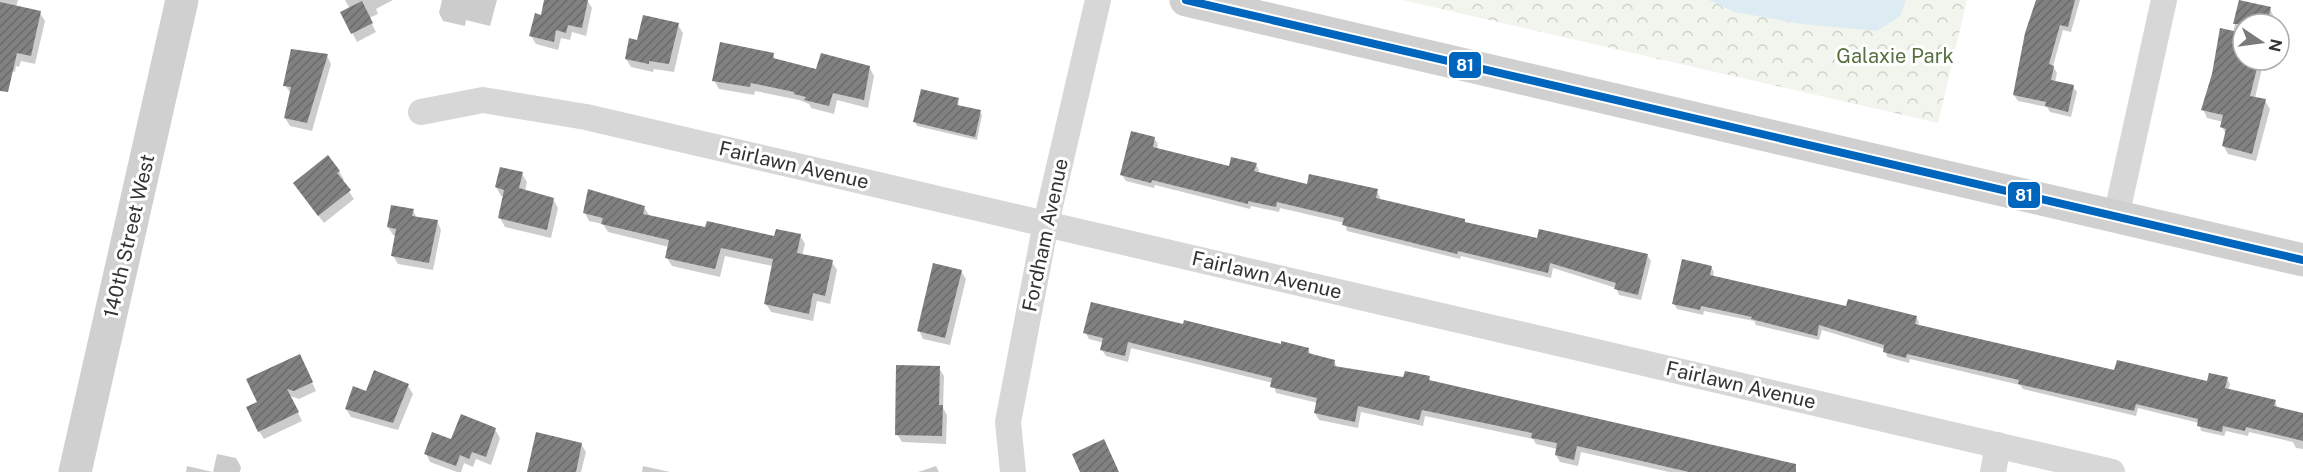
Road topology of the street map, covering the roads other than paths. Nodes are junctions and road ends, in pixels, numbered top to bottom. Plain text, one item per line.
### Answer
1 (182, 0) edge
2 (1098, 0) edge
3 (1186, 0) edge
4 (2164, 0) edge
5 (421, 112) dead end
6 (2116, 217) junction
7 (1046, 224) junction
8 (2303, 260) edge
9 (1998, 445) junction
10 (75, 472) edge
11 (1013, 472) edge
12 (1993, 472) edge
13 (2112, 472) edge

1 - 10 street, 140th Street West
2 - 7 street, Fordham Avenue
3 - 6 street
4 - 6 street
5 - 7 street, Fairlawn Avenue
6 - 8 street
7 - 9 street, Fairlawn Avenue
7 - 11 street, Fordham Avenue
9 - 12 street
9 - 13 street, Fairlawn Avenue

